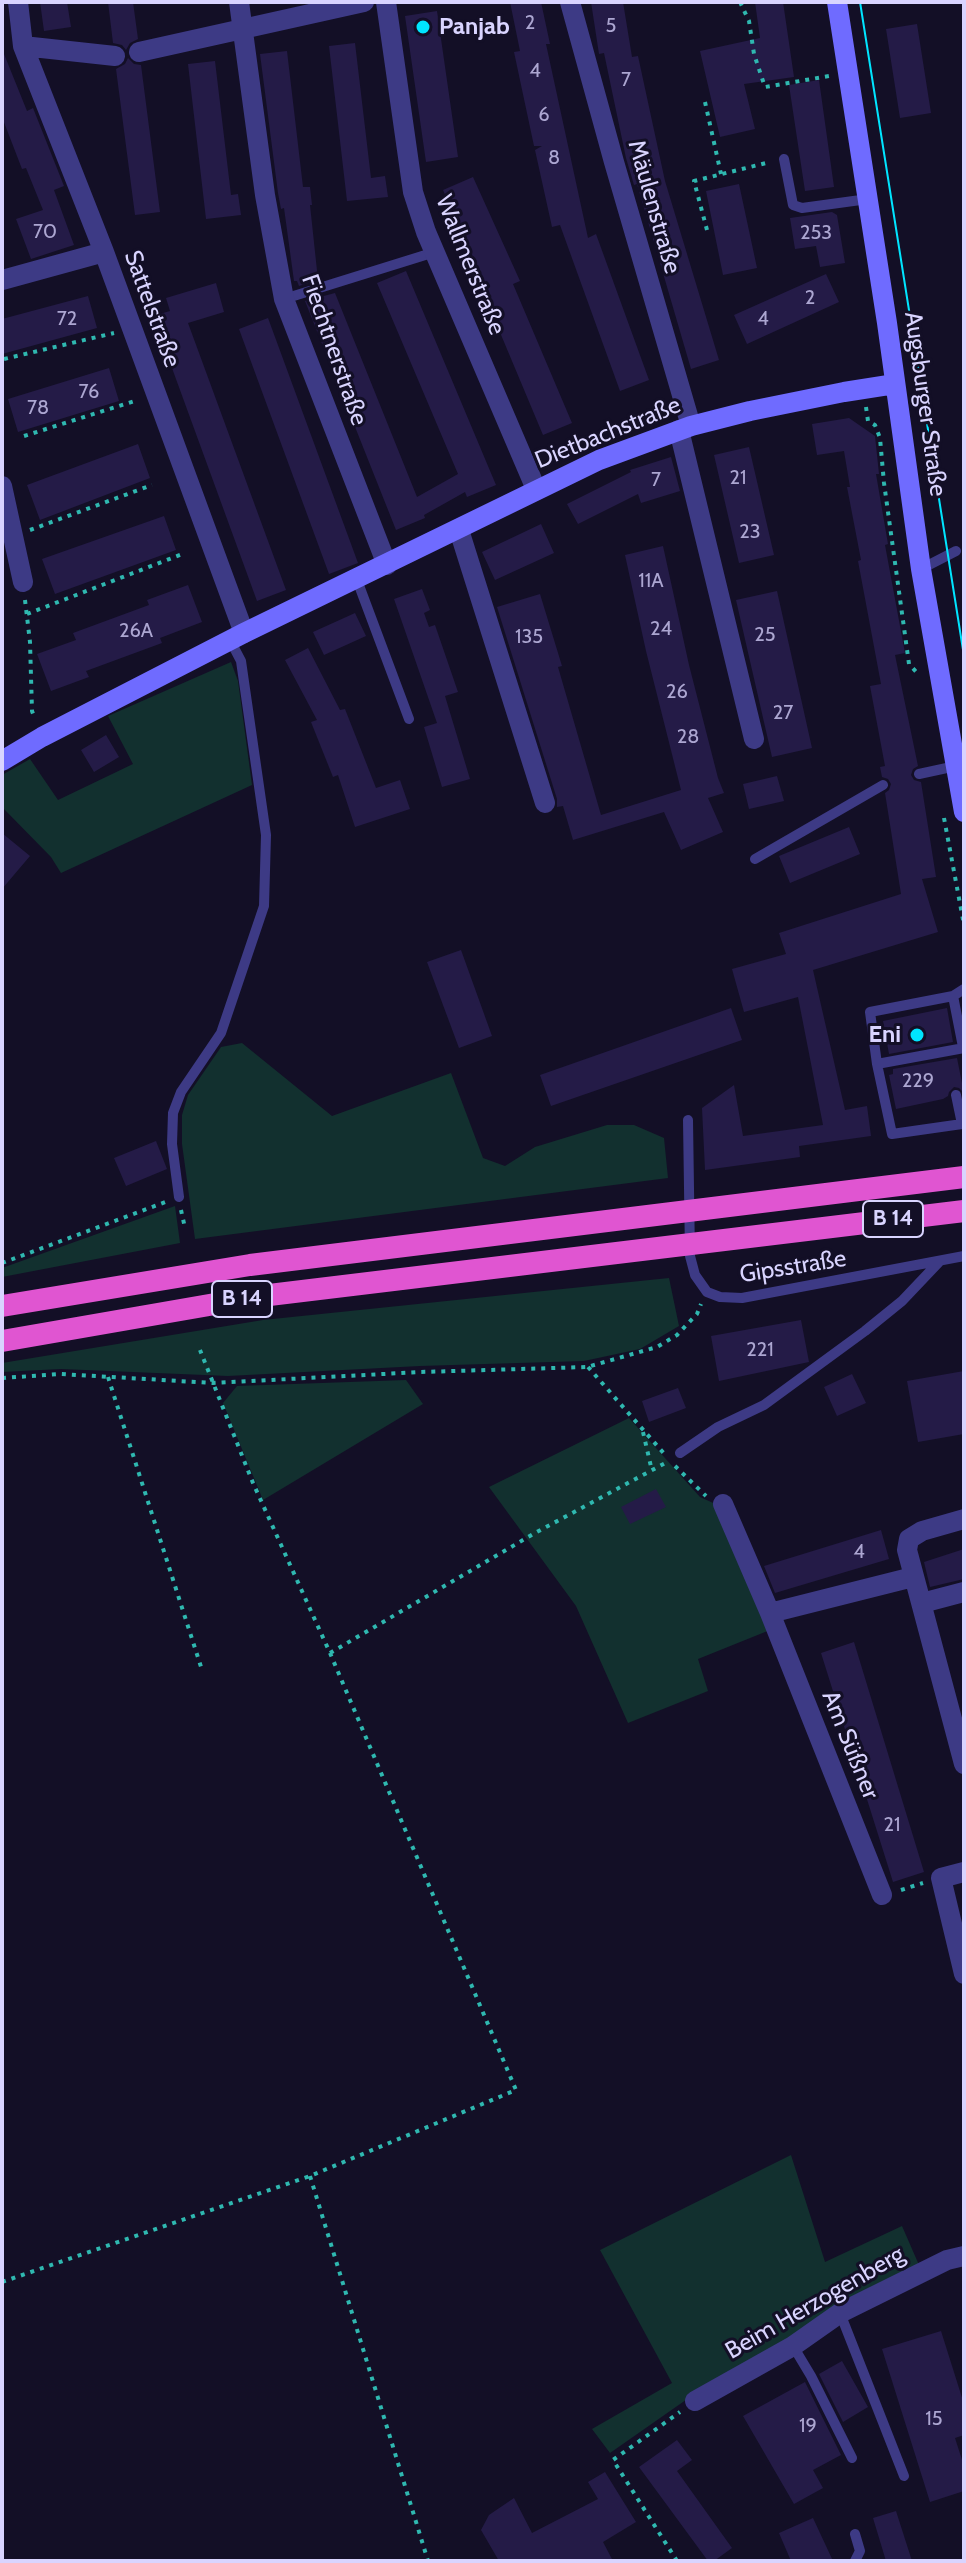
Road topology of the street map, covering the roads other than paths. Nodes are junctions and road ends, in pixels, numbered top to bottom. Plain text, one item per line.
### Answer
1 (18, 2) edge
2 (239, 2) edge
3 (364, 2) edge
4 (386, 2) edge
5 (570, 2) edge
6 (837, 2) edge
7 (242, 28) junction
8 (23, 46) junction
9 (139, 52) dead end
10 (115, 56) dead end
11 (784, 159) road end
12 (868, 199) junction
13 (104, 252) junction
14 (435, 252) junction
15 (2, 280) edge
16 (284, 299) junction
17 (895, 384) junction
18 (685, 428) junction
19 (2, 486) edge
20 (536, 489) junction
21 (459, 530) junction
22 (956, 551) dead end
23 (387, 565) junction
24 (921, 569) junction
25 (357, 580) junction
26 (23, 582) dead end
27 (237, 636) junction
28 (409, 719) dead end
29 (754, 739) dead end
30 (2, 761) edge
31 (956, 766) junction
32 (919, 774) dead end
33 (883, 785) dead end
34 (545, 803) dead end
35 (954, 813) edge
36 (755, 859) dead end
37 (964, 989) edge
38 (953, 996) junction
39 (963, 1047) edge
40 (947, 1050) junction
41 (949, 1062) dead end
42 (877, 1064) junction
43 (956, 1095) dead end
44 (688, 1120) dead end
45 (964, 1177) edge
46 (179, 1197) road end
47 (964, 1211) edge
48 (964, 1256) edge
49 (940, 1261) junction
50 (2, 1306) edge
51 (2, 1341) edge
52 (680, 1453) dead end
53 (723, 1504) road end
54 (964, 1519) edge
55 (913, 1577) junction
56 (964, 1592) edge
57 (922, 1603) junction
58 (770, 1613) junction
59 (964, 1764) edge
60 (964, 1872) edge
61 (882, 1895) road end
62 (964, 1974) edge
63 (964, 2256) edge
64 (840, 2313) junction
65 (793, 2346) junction
66 (695, 2401) road end
67 (852, 2458) dead end
68 (904, 2476) dead end
69 (855, 2534) dead end
70 (855, 2561) edge

1 - 8 street, Sattelstraße
2 - 7 street, Fiechtnerstraße
3 - 7 street
4 - 14 street, Wallmerstraße
5 - 18 street, Mäulenstraße
6 - 12 main road, Augsburger Straße
7 - 9 street
7 - 16 street, Fiechtnerstraße
8 - 10 street
8 - 13 street, Sattelstraße
11 - 12 lane
12 - 17 main road, Augsburger Straße
13 - 15 street
13 - 27 street, Sattelstraße
14 - 16 lane
14 - 20 street, Wallmerstraße
16 - 23 street, Fiechtnerstraße
17 - 18 main road, Dietbachstraße
17 - 24 main road, Augsburger Straße
18 - 20 main road, Dietbachstraße
18 - 29 street, Mäulenstraße
19 - 26 street
20 - 21 main road, Dietbachstraße
21 - 23 main road, Dietbachstraße
21 - 34 street
22 - 24 lane
23 - 25 main road, Dietbachstraße
24 - 31 main road, Augsburger Straße
25 - 27 main road, Dietbachstraße
25 - 28 lane
27 - 30 main road, Dietbachstraße
27 - 46 lane
31 - 32 lane
31 - 35 main road, Augsburger Straße
33 - 36 lane
37 - 38 lane
38 - 39 lane
38 - 42 lane
39 - 40 lane
40 - 41 lane
40 - 42 lane
42 - 43 lane
44 - 49 lane, Gipsstraße
45 - 50 highway, B 14
47 - 51 highway, B 14
48 - 49 lane, Gipsstraße
49 - 52 lane
53 - 58 street, Am Süßner
54 - 55 street
55 - 57 street
55 - 58 street
56 - 57 street
57 - 59 street
58 - 61 street, Am Süßner
60 - 62 street
63 - 64 street, Beim Herzogenberg
64 - 65 street, Beim Herzogenberg
64 - 68 lane
65 - 66 street, Beim Herzogenberg
65 - 67 lane
69 - 70 lane

